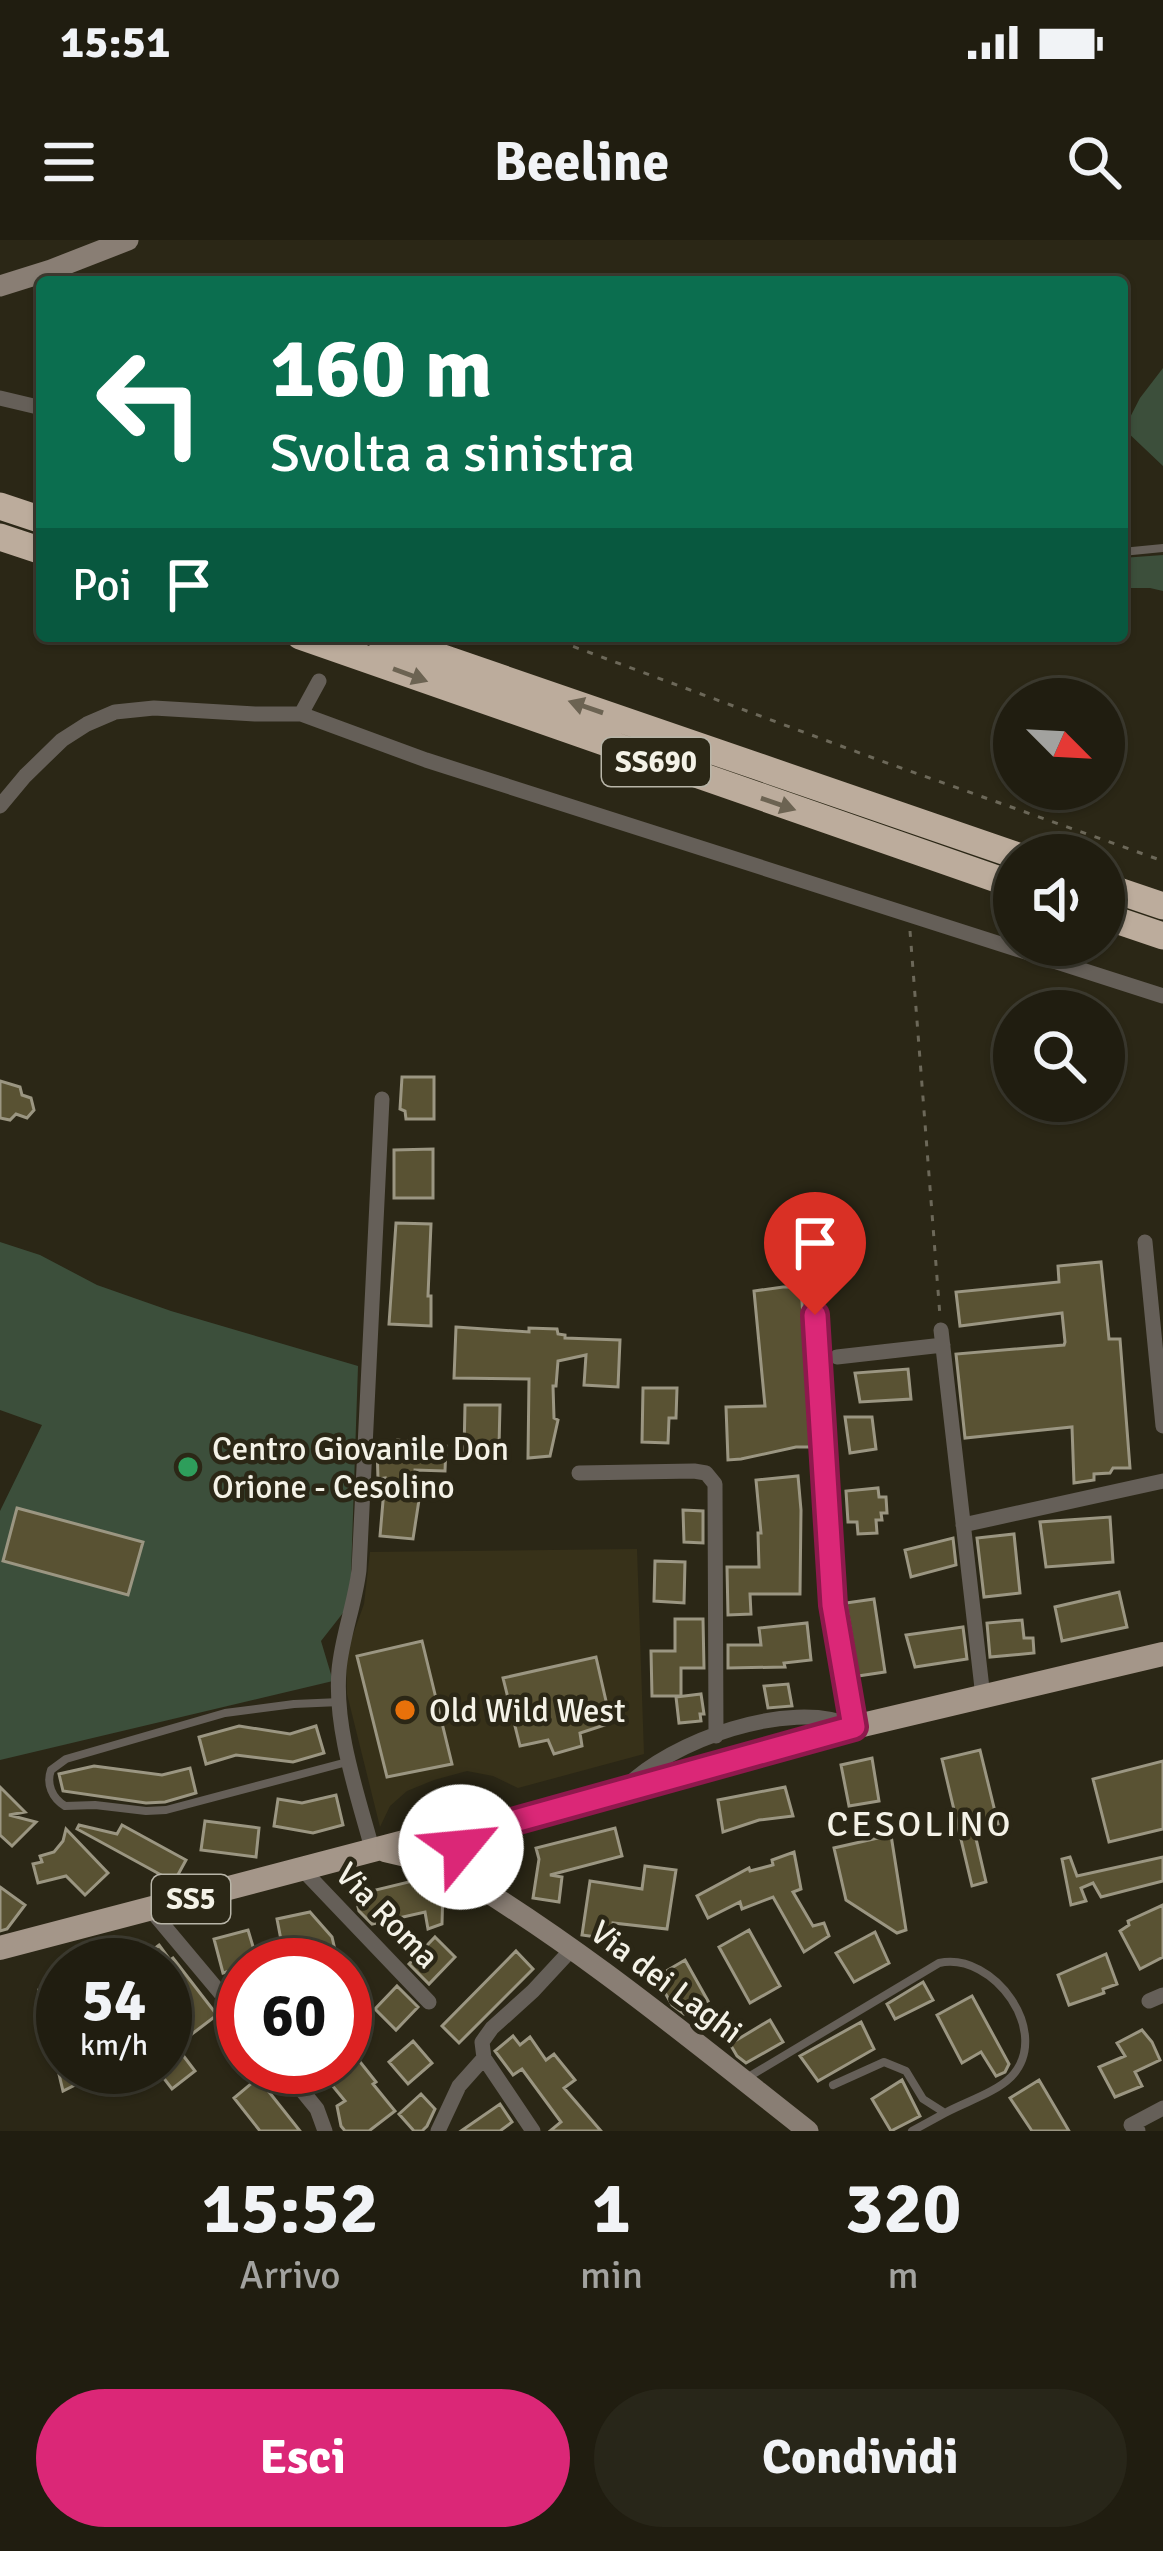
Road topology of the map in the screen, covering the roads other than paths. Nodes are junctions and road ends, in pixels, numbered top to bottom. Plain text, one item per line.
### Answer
1 (128, 240) edge
2 (0, 286) edge
3 (0, 398) edge
4 (36, 407) edge
5 (0, 506) edge
6 (36, 518) edge
7 (0, 537) edge
8 (1163, 548) edge
9 (36, 549) edge
10 (1128, 551) edge
11 (316, 642) edge
12 (396, 642) edge
13 (320, 680) dead end
14 (301, 714) junction
15 (0, 806) edge
16 (993, 847) edge
17 (993, 878) edge
18 (1125, 893) edge
19 (1163, 906) edge
20 (1125, 923) edge
21 (1163, 936) edge
22 (1163, 996) edge
23 (382, 1099) dead end
24 (1145, 1242) dead end
25 (812, 1270) dead end
26 (837, 1358) dead end
27 (1163, 1426) edge
28 (579, 1473) dead end
29 (1163, 1480) edge
30 (964, 1526) junction
31 (1163, 1654) edge
32 (983, 1696) junction
33 (340, 1702) junction
34 (854, 1727) junction
35 (716, 1736) junction
36 (349, 1761) junction
37 (623, 1791) junction
38 (447, 1850) junction
39 (377, 1851) junction
40 (303, 1870) junction
41 (150, 1909) junction
42 (0, 1948) edge
43 (571, 1950) junction
44 (216, 1988) edge
45 (429, 2002) dead end
46 (484, 2058) junction
47 (744, 2080) junction
48 (833, 2085) dead end
49 (305, 2094) edge
50 (1163, 2108) edge
51 (945, 2113) junction
52 (325, 2131) edge
53 (439, 2131) edge
54 (533, 2131) edge
55 (808, 2131) edge
56 (913, 2131) edge
57 (1138, 2131) edge

1 - 2 street
3 - 4 street
5 - 6 highway
7 - 9 highway
8 - 10 lane
11 -> 17 highway, SS690
16 -> 12 highway, SS690
13 - 14 street
14 - 15 street
14 - 22 street
18 - 19 highway
20 - 21 highway
23 - 33 street
24 - 27 street
25 - 34 street
26 - 30 street
28 - 35 street
29 - 30 street
30 - 32 street
31 - 32 main road, SS5
32 - 34 main road, SS5
33 - 36 street
33 - 36 lane
34 - 35 street
34 - 37 main road, SS5
35 - 37 street
36 - 39 street
37 - 38 main road, SS5
38 - 39 main road, SS5
38 - 43 street, Via dei Laghi
39 - 40 main road, SS5
40 - 41 main road, SS5
40 - 45 street, Via Roma
41 - 42 main road, SS5
41 - 44 street
43 - 46 street
43 - 47 street, Via dei Laghi
46 - 53 street
46 - 54 street
47 - 51 lane
47 - 55 street, Via dei Laghi
48 - 51 lane
49 - 52 street
50 - 57 street
51 - 56 lane

